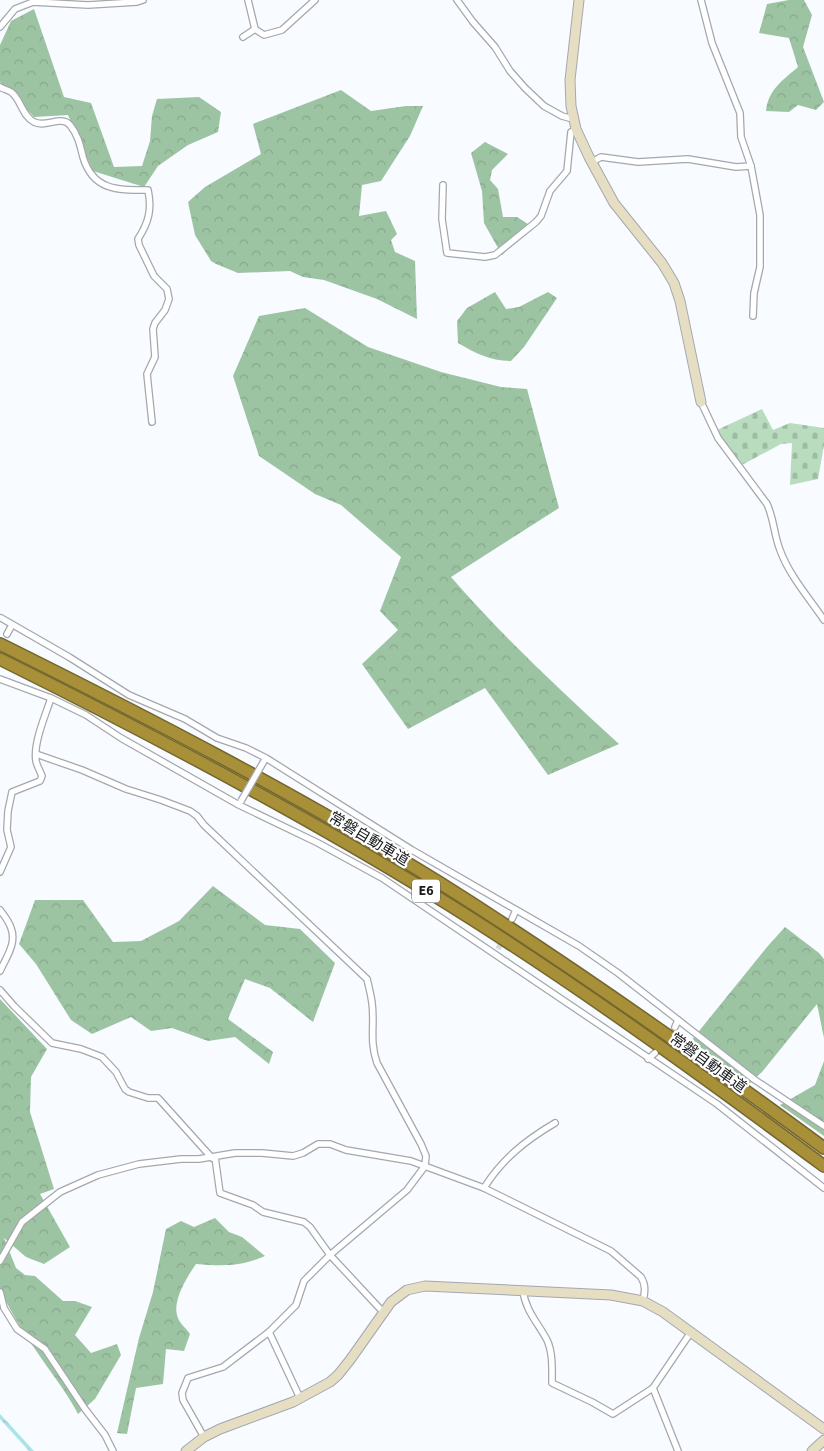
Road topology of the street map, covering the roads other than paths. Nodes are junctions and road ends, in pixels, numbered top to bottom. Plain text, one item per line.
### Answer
1 (143, 0) edge
2 (248, 0) edge
3 (315, 0) edge
4 (457, 0) edge
5 (579, 0) edge
6 (701, 0) edge
7 (0, 27) edge
8 (255, 29) junction
9 (243, 37) dead end
10 (0, 87) edge
11 (573, 119) junction
12 (576, 129) junction
13 (592, 162) junction
14 (751, 166) junction
15 (443, 185) dead end
16 (753, 316) dead end
17 (701, 402) joint
18 (152, 422) dead end
19 (0, 618) edge
20 (824, 620) edge
21 (12, 625) junction
22 (4, 642) edge
23 (0, 660) edge
24 (0, 679) edge
25 (51, 698) junction
26 (36, 754) junction
27 (265, 760) junction
28 (240, 803) junction
29 (0, 872) edge
30 (0, 910) edge
31 (516, 910) junction
32 (512, 920) tunnel mouth
33 (0, 971) edge
34 (0, 990) edge
35 (678, 1020) junction
36 (674, 1027) tunnel mouth
37 (655, 1053) tunnel mouth
38 (648, 1059) junction
39 (555, 1123) dead end
40 (824, 1126) edge
41 (824, 1148) edge
42 (213, 1157) junction
43 (425, 1166) junction
44 (824, 1166) edge
45 (484, 1188) junction
46 (824, 1188) edge
47 (330, 1255) junction
48 (0, 1261) edge
49 (523, 1290) junction
50 (0, 1292) edge
51 (643, 1301) junction
52 (383, 1312) junction
53 (269, 1332) junction
54 (691, 1332) junction
55 (653, 1388) junction
56 (300, 1398) junction
57 (824, 1429) edge
58 (204, 1437) junction
59 (824, 1440) edge
60 (113, 1451) edge
61 (186, 1451) edge
62 (678, 1451) edge
63 (812, 1451) edge

1 - 7 street
2 - 8 street
3 - 8 street
4 - 11 street
5 - 11 street
6 - 14 street
8 - 9 street
10 - 18 street
11 - 12 street
12 - 13 street
12 - 15 street
13 - 14 street
13 - 17 street
14 - 16 street
17 - 20 street
19 - 21 street
21 - 22 street
21 - 27 street
22 - 41 highway, 常磐自動車道 / E6
23 - 44 highway, 常磐自動車道 / E6
24 - 25 street
25 - 26 street
25 - 28 street
26 - 29 street
26 - 43 street
27 - 28 street, bridge
27 - 31 street
28 - 38 street
30 - 33 street
31 - 32 street
31 - 35 street
34 - 42 street
35 - 36 street
35 - 40 street
37 - 38 street
38 - 46 street
39 - 45 street
42 - 43 street
42 - 47 street
42 - 48 street
43 - 45 street
43 - 47 street
45 - 51 street
47 - 52 street
47 - 53 street
49 - 51 street
49 - 52 street
49 - 55 street
50 - 60 street
51 - 54 street
52 - 56 street
53 - 56 street
53 - 58 street
54 - 55 street
54 - 57 street
55 - 62 street
56 - 58 street
58 - 61 street
59 - 63 street

